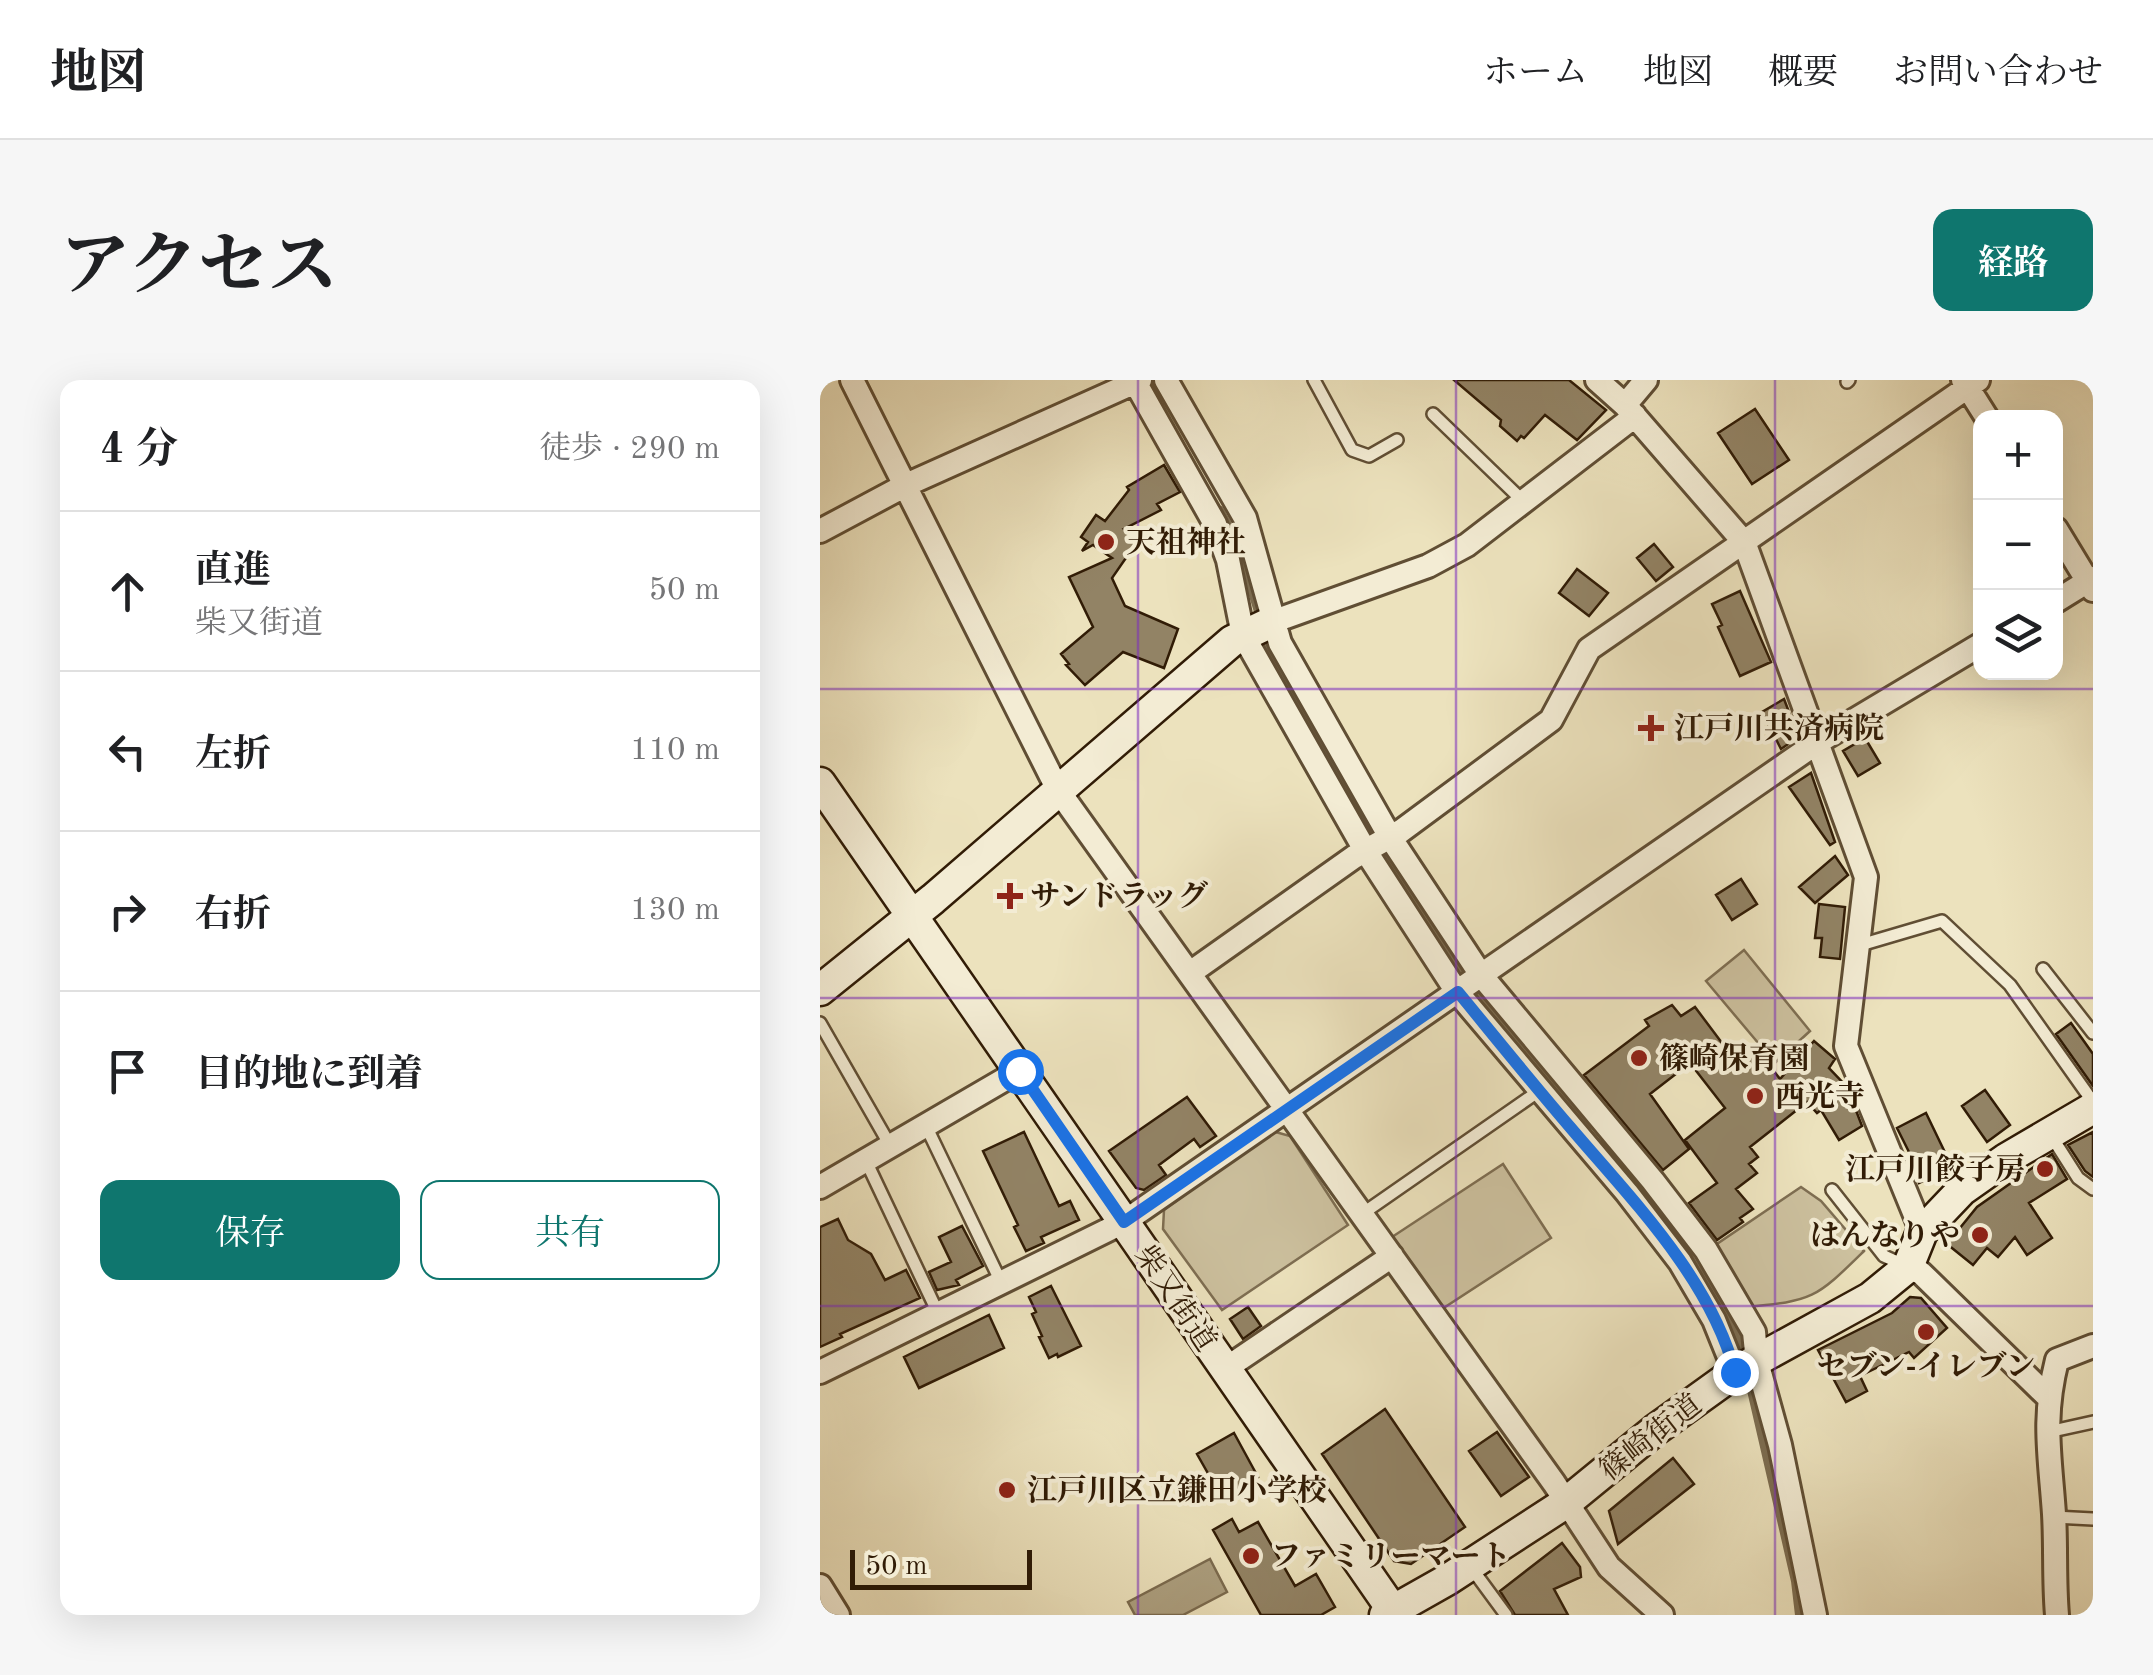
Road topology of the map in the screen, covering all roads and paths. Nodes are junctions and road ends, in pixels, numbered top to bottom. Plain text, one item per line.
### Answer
1 (852, 380) edge
2 (1166, 380) edge
3 (1314, 380) edge
4 (1596, 380) edge
5 (1646, 380) edge
6 (1136, 381) edge
7 (1969, 382) edge
8 (1630, 410) junction
9 (1983, 410) edge
10 (1433, 414) dead end
11 (1396, 440) dead end
12 (906, 485) junction
13 (1524, 502) junction
14 (820, 531) edge
15 (2063, 540) edge
16 (1743, 541) junction
17 (2091, 583) edge
18 (2063, 597) edge
19 (1259, 627) junction
20 (1973, 650) edge
21 (1818, 742) junction
22 (820, 783) edge
23 (1058, 790) junction
24 (1378, 843) junction
25 (911, 916) junction
26 (1857, 946) junction
27 (2042, 969) dead end
28 (1190, 973) junction
29 (1469, 984) junction
30 (820, 990) edge
31 (820, 1023) edge
32 (2093, 1033) edge
33 (1020, 1071) junction
34 (1539, 1091) junction
35 (2093, 1105) edge
36 (1285, 1109) junction
37 (926, 1126) junction
38 (2050, 1132) junction
39 (891, 1147) junction
40 (866, 1162) junction
41 (820, 1187) edge
42 (2093, 1189) edge
43 (1832, 1190) dead end
44 (1362, 1214) junction
45 (1124, 1222) junction
46 (1922, 1232) junction
47 (1392, 1256) junction
48 (1908, 1267) junction
49 (1001, 1282) junction
50 (938, 1314) junction
51 (2093, 1346) edge
52 (1745, 1367) junction
53 (1225, 1369) junction
54 (820, 1372) edge
55 (2048, 1397) junction
56 (2093, 1422) edge
57 (2046, 1432) junction
58 (1566, 1502) junction
59 (2054, 1516) junction
60 (2093, 1519) edge
61 (1469, 1565) junction
62 (820, 1586) edge
63 (1391, 1614) edge
64 (838, 1615) edge
65 (1506, 1615) edge
66 (1662, 1615) edge
67 (1814, 1615) edge
68 (2057, 1615) edge

1 - 12 street
2 - 19 street
3 - 11 lane
4 - 8 street
5 - 8 street
6 - 12 street
6 - 19 street
7 - 9 street
7 - 16 street
8 - 13 street
8 - 16 street
10 - 13 lane
12 - 14 street
12 - 23 street
13 - 19 street
15 - 17 street
16 - 21 street
16 - 24 street
17 - 18 street
19 - 23 street
19 - 24 street
20 - 21 street
21 - 26 street
21 - 29 street
22 - 25 street, 柴又街道
23 - 25 street
23 - 28 street
24 - 28 street
24 - 29 street
25 - 30 street
25 - 33 street, 柴又街道
26 - 35 lane
26 - 46 street
27 - 32 lane
28 - 36 street
29 - 34 street
29 - 36 street
29 - 52 street
31 - 39 lane
33 - 37 street
33 - 45 street, 柴又街道
34 - 44 lane
34 - 52 street
35 - 38 street, 篠崎街道
36 - 44 street
36 - 45 street
37 - 39 street
37 - 49 lane
38 - 42 lane
38 - 46 street, 篠崎街道
39 - 40 street
40 - 41 street
40 - 50 lane
43 - 48 lane
44 - 47 street
45 - 49 street
45 - 53 street, 柴又街道
46 - 48 street, 篠崎街道
47 - 53 street
47 - 58 street
48 - 52 street, 篠崎街道
48 - 55 street
49 - 50 street
50 - 54 street
51 - 55 street
52 - 58 street, 篠崎街道
52 - 67 street
53 - 63 street, 柴又街道
55 - 57 street
56 - 57 lane
57 - 59 street
58 - 61 street, 篠崎街道
58 - 66 street
59 - 60 lane
59 - 68 street
61 - 63 street, 篠崎街道
61 - 65 lane
62 - 64 street

